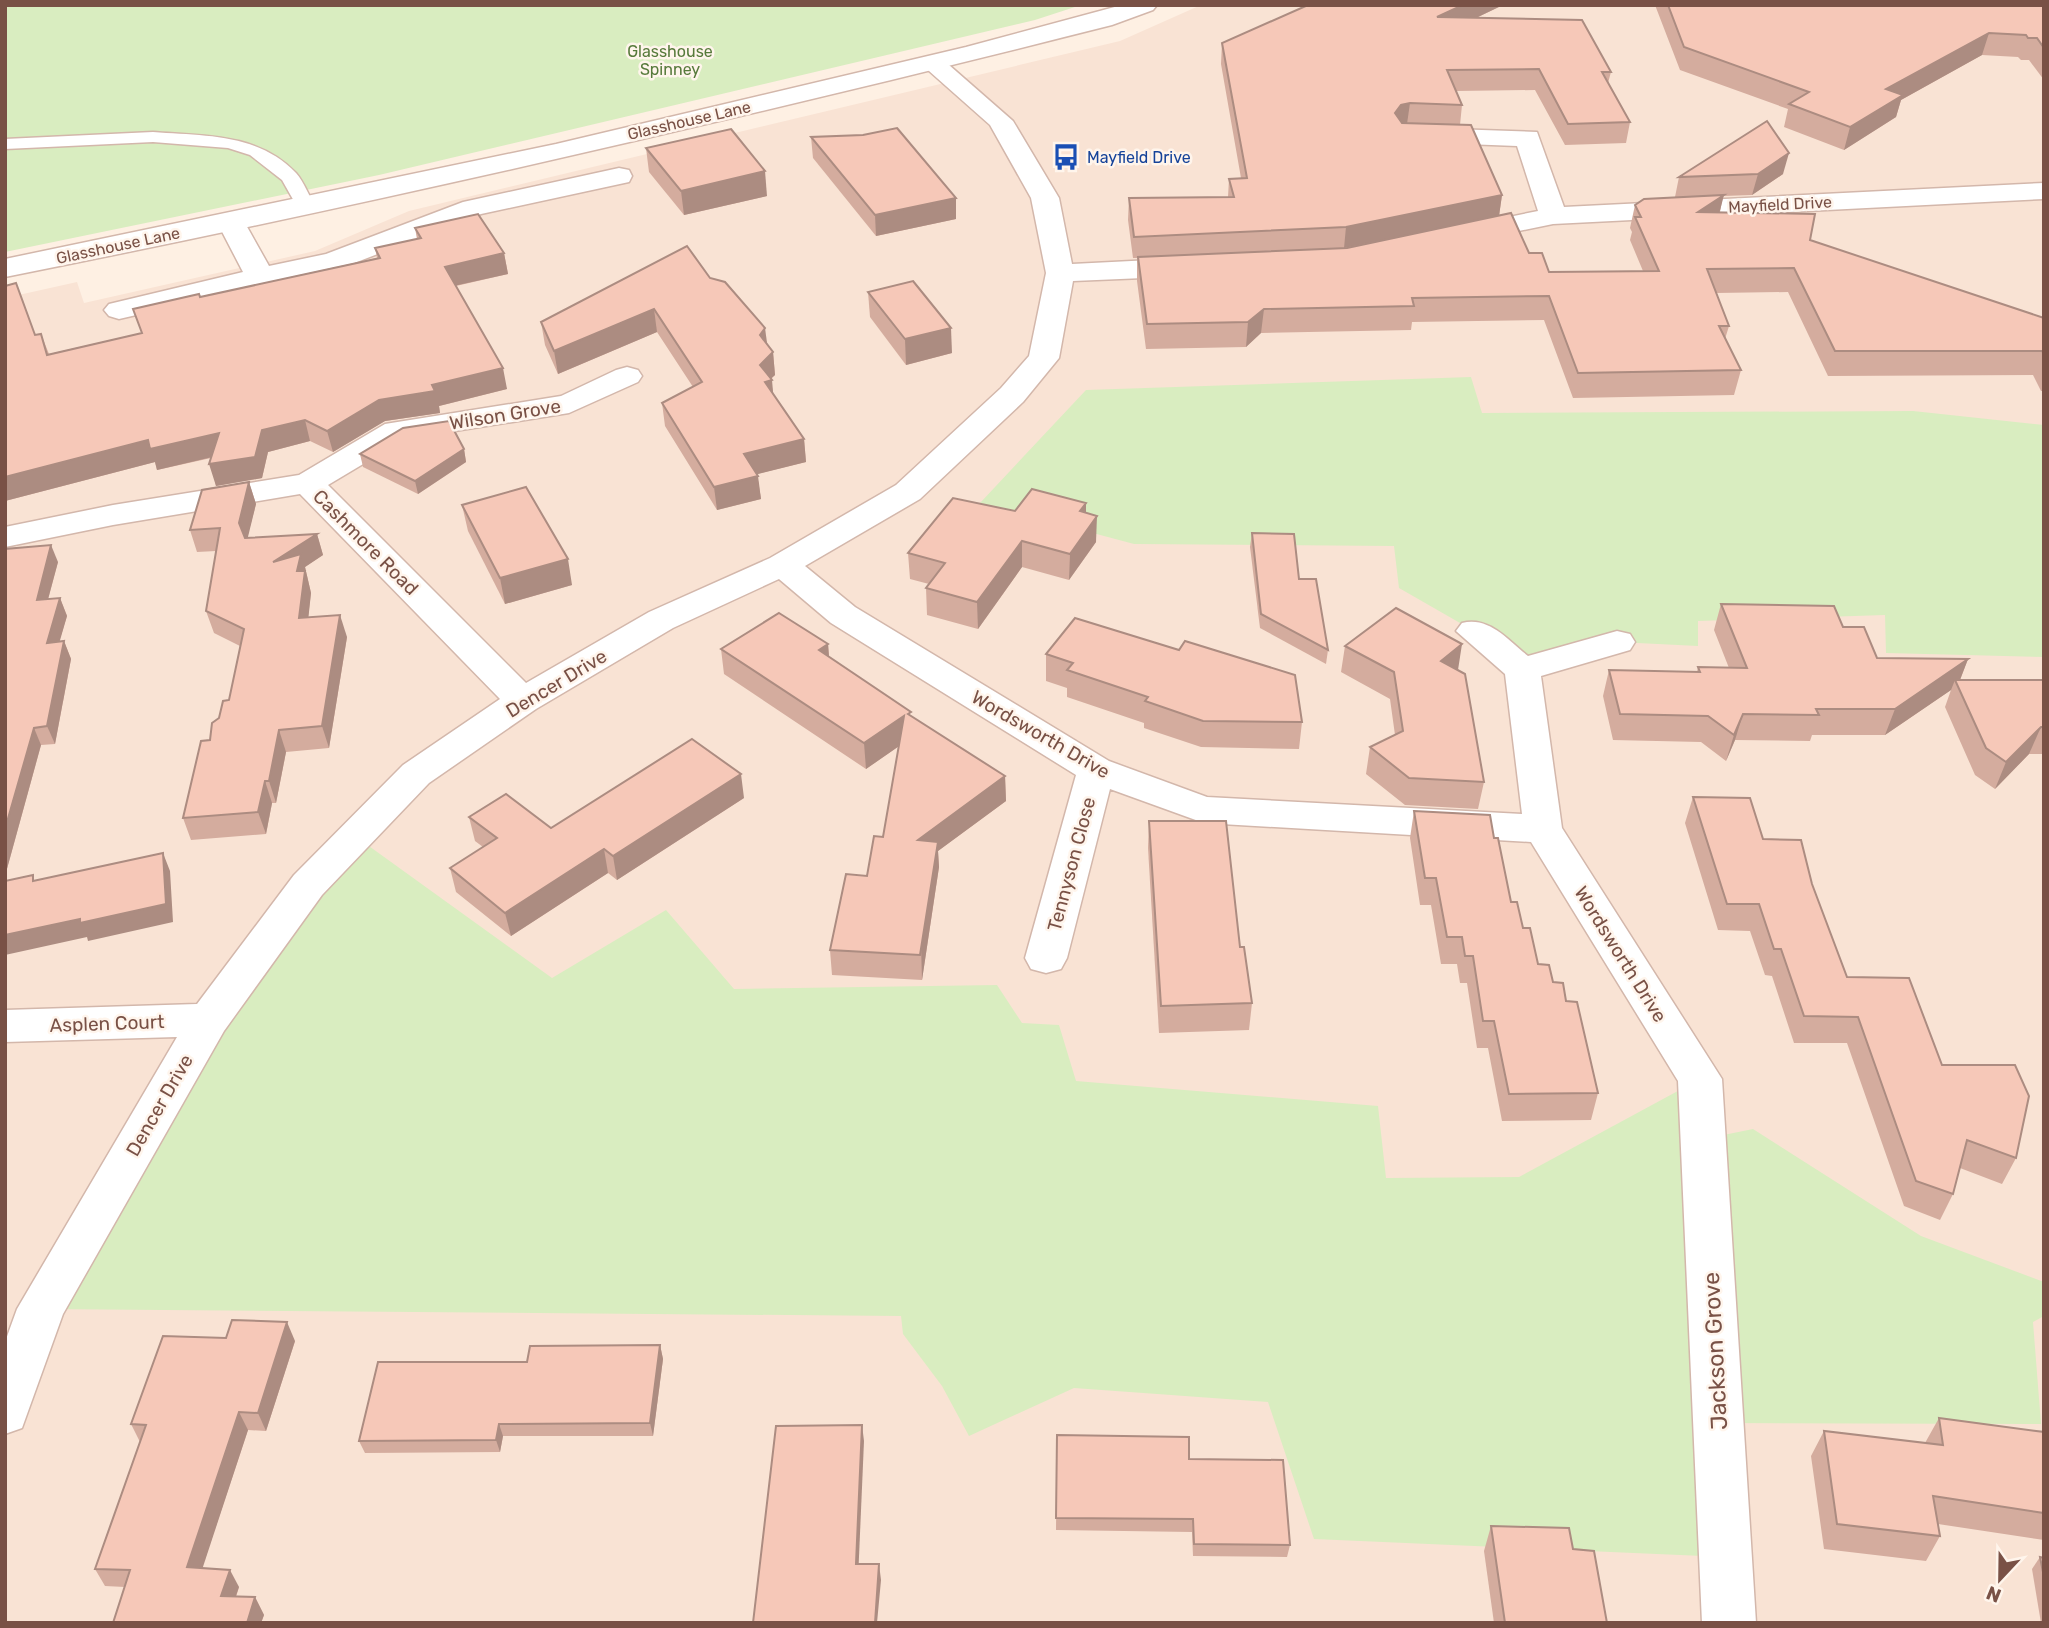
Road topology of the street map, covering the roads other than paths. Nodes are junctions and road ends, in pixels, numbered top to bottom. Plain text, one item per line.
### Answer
1 (1145, 5) edge
2 (932, 63) junction
3 (1408, 135) edge
4 (5, 144) edge
5 (619, 176) dead end
6 (2044, 191) edge
7 (306, 206) junction
8 (1553, 216) junction
9 (231, 222) junction
10 (1436, 240) edge
11 (1222, 265) edge
12 (5, 268) edge
13 (1060, 273) junction
14 (260, 277) junction
15 (119, 310) dead end
16 (627, 376) dead end
17 (308, 483) junction
18 (5, 537) edge
19 (782, 565) junction
20 (1474, 631) dead end
21 (1617, 642) dead end
22 (1522, 670) junction
23 (523, 701) junction
24 (1096, 770) junction
25 (1543, 829) junction
26 (1046, 958) dead end
27 (209, 1020) junction
28 (5, 1026) edge
29 (1700, 1079) joint
30 (5, 1412) edge
31 (1729, 1623) edge

1 - 2 street, Glasshouse Lane
2 - 7 street, Glasshouse Lane
2 - 13 street, Dencer Drive
3 - 8 street
4 - 7 lane
5 - 14 street
6 - 8 street, Mayfield Drive
7 - 9 street, Glasshouse Lane
8 - 10 street, Mayfield Drive
9 - 12 street, Glasshouse Lane
9 - 14 street
11 - 13 street
13 - 19 street, Dencer Drive
14 - 15 street
16 - 17 street, Wilson Grove
17 - 18 street, Cashmore Road
17 - 23 street, Cashmore Road
19 - 23 street, Dencer Drive
19 - 24 street, Wordsworth Drive
20 - 22 street
21 - 22 street
22 - 25 street, Wordsworth Drive
23 - 27 street, Dencer Drive
24 - 25 street, Wordsworth Drive
24 - 26 street, Tennyson Close
25 - 29 street, Wordsworth Drive
27 - 28 street, Asplen Court
27 - 30 street, Dencer Drive
29 - 31 street, Jackson Grove

